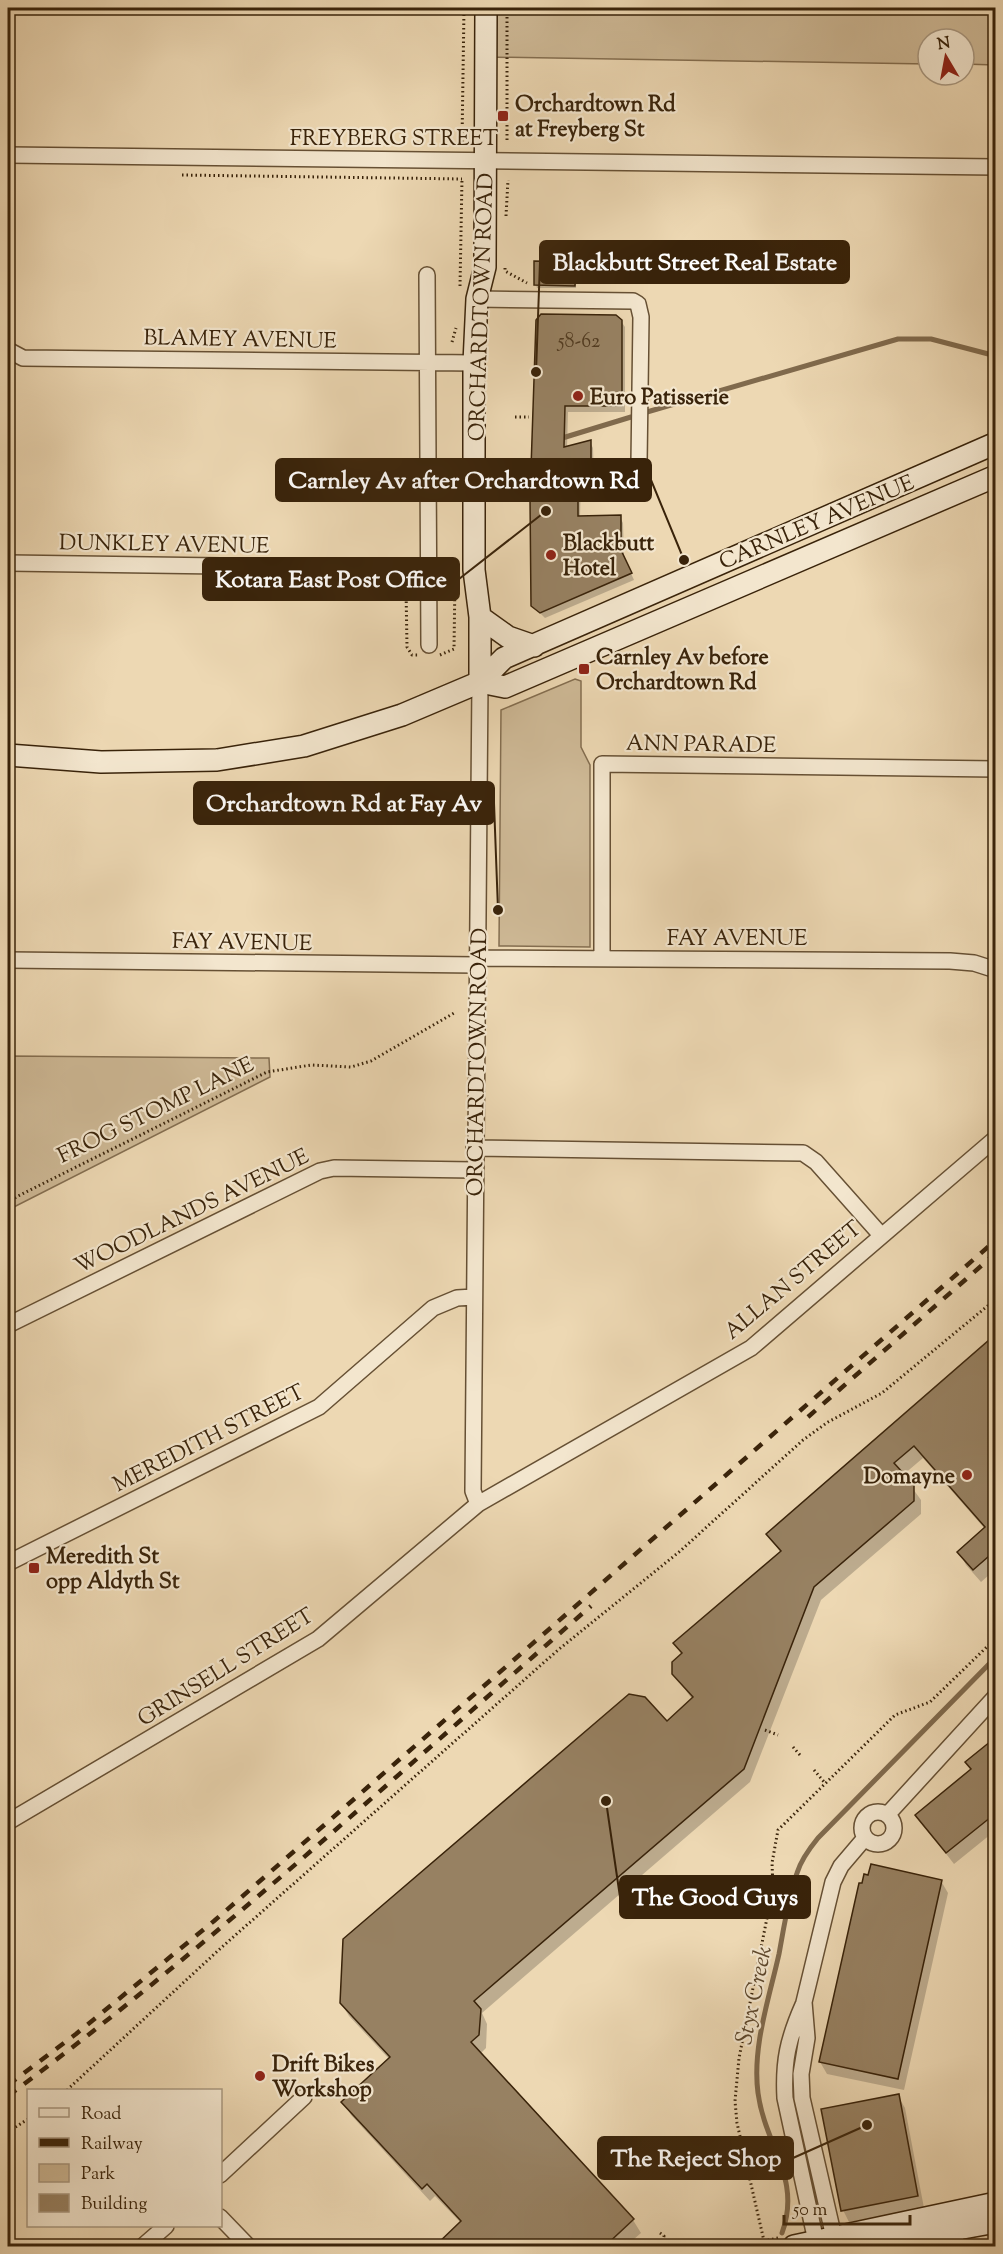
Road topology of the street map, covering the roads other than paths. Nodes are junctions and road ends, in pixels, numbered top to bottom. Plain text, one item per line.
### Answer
1 (486, 8) edge
2 (8, 155) edge
3 (486, 160) junction
4 (996, 167) edge
5 (427, 275) dead end
6 (468, 295) junction
7 (8, 350) edge
8 (429, 362) junction
9 (474, 363) junction
10 (996, 443) edge
11 (639, 463) dead end
12 (996, 476) edge
13 (508, 491) dead end
14 (474, 492) junction
15 (8, 563) edge
16 (427, 569) junction
17 (480, 617) junction
18 (429, 645) dead end
19 (534, 646) junction
20 (480, 682) junction
21 (8, 755) edge
22 (996, 769) edge
23 (602, 959) junction
24 (8, 960) edge
25 (477, 962) junction
26 (996, 970) edge
27 (996, 1138) edge
28 (474, 1148) junction
29 (474, 1170) junction
30 (880, 1234) junction
31 (474, 1297) junction
32 (8, 1325) edge
33 (478, 1504) junction
34 (8, 1563) edge
35 (996, 1696) edge
36 (888, 1814) junction
37 (8, 1822) edge
38 (864, 1839) junction
39 (304, 2097) dead end
40 (222, 2173) edge
41 (996, 2203) edge
42 (222, 2219) edge
43 (996, 2222) edge
44 (165, 2227) edge
45 (959, 2238) edge
46 (788, 2242) edge
47 (826, 2243) edge
48 (143, 2247) edge
49 (248, 2247) edge
50 (863, 2247) edge

1 - 3 main road, ORCHARDTOWN ROAD
2 - 3 street, FREYBERG STREET
3 - 4 street, FREYBERG STREET
3 - 6 main road, ORCHARDTOWN ROAD
5 - 8 street
6 - 9 main road, ORCHARDTOWN ROAD
6 - 11 street
7 - 8 street, BLAMEY AVENUE
8 - 9 street, BLAMEY AVENUE
8 - 16 street
9 - 14 main road, ORCHARDTOWN ROAD
10 - 19 main road, CARNLEY AVENUE
12 - 20 main road, CARNLEY AVENUE
13 - 14 lane
14 - 17 main road, ORCHARDTOWN ROAD
15 - 16 street, DUNKLEY AVENUE
16 - 18 street
17 - 19 main road
17 - 20 main road, ORCHARDTOWN ROAD
19 - 20 main road, CARNLEY AVENUE
20 - 21 main road, CARNLEY AVENUE
20 - 25 street, ORCHARDTOWN ROAD
22 - 23 street, ANN PARADE
23 - 25 street, FAY AVENUE
23 - 26 street, FAY AVENUE
24 - 25 street, FAY AVENUE
25 - 28 street, ORCHARDTOWN ROAD
27 - 30 street, ALLAN STREET
28 - 29 street, ORCHARDTOWN ROAD
28 - 30 street
29 - 31 street, ORCHARDTOWN ROAD
29 - 32 street, WOODLANDS AVENUE
30 - 33 street, ALLAN STREET
31 - 33 street, ORCHARDTOWN ROAD
31 - 34 street, MEREDITH STREET
33 - 37 street, GRINSELL STREET
35 - 36 street
36 - 38 street
36 - 38 street
38 - 47 street
39 - 40 street
41 - 47 main road
42 - 49 street
43 - 45 main road
44 - 48 street
45 - 50 main road
46 - 47 main road

